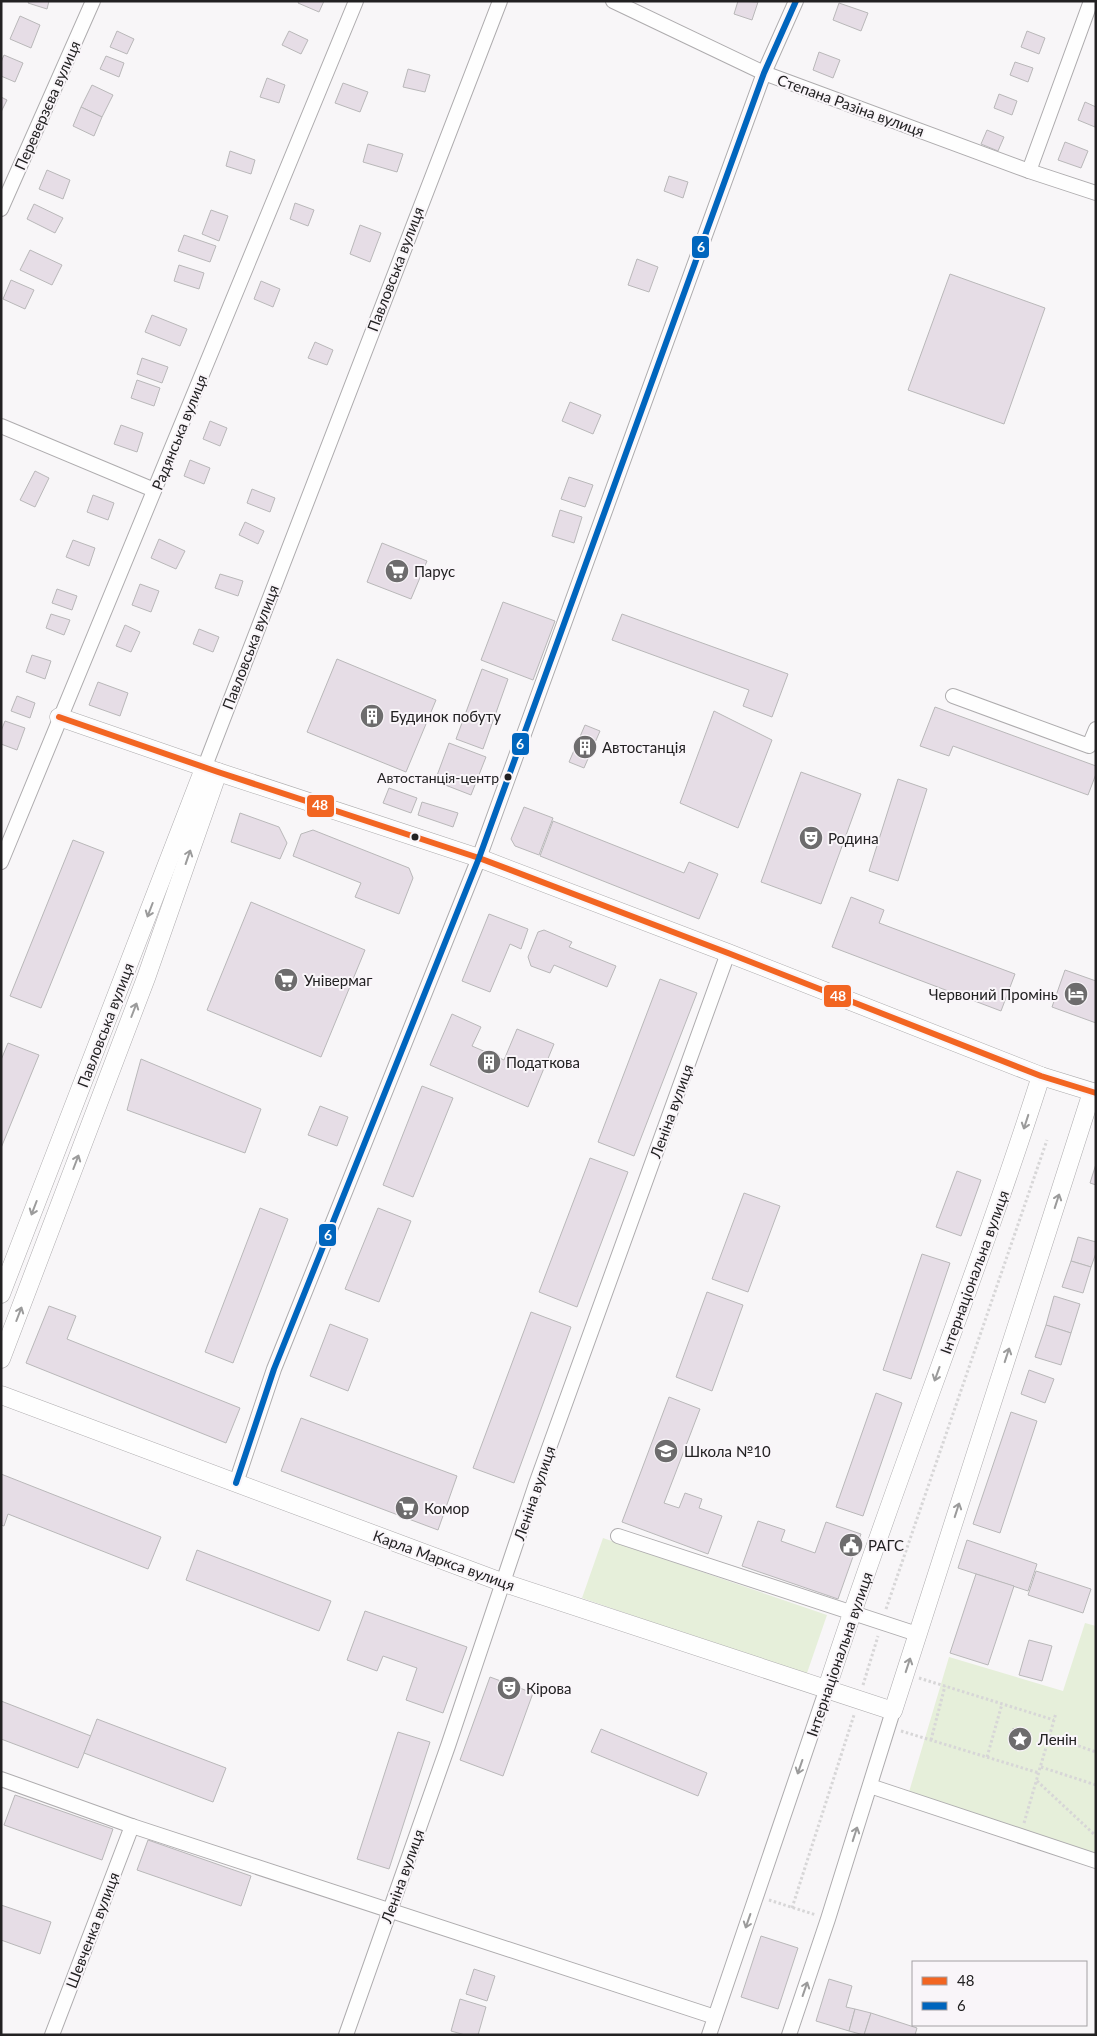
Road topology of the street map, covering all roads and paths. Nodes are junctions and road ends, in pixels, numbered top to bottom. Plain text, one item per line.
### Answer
1 (93, 1) edge
2 (356, 1) edge
3 (500, 1) edge
4 (614, 1) edge
5 (796, 1) edge
6 (1091, 1) edge
7 (764, 73) junction
8 (1029, 171) junction
9 (1096, 193) edge
10 (1, 209) edge
11 (1, 426) edge
12 (154, 490) junction
13 (953, 696) dead end
14 (59, 717) junction
15 (1096, 729) edge
16 (212, 769) junction
17 (479, 858) junction
18 (1, 862) edge
19 (728, 953) junction
20 (1041, 1076) junction
21 (1094, 1092) edge
22 (1047, 1140) dead end
23 (1, 1294) edge
24 (1, 1359) edge
25 (1, 1395) edge
26 (236, 1483) junction
27 (618, 1536) dead end
28 (504, 1583) junction
29 (852, 1612) junction
30 (882, 1621) junction
31 (917, 1634) junction
32 (905, 1674) junction
33 (945, 1686) junction
34 (827, 1688) junction
35 (859, 1699) junction
36 (1002, 1704) junction
37 (1056, 1713) dead end
38 (890, 1719) junction
39 (1054, 1720) junction
40 (1050, 1736) dead end
41 (931, 1740) junction
42 (1096, 1752) edge
43 (987, 1757) junction
44 (1041, 1767) junction
45 (1039, 1772) junction
46 (1, 1779) edge
47 (1036, 1781) junction
48 (870, 1786) junction
49 (1096, 1786) edge
50 (132, 1826) junction
51 (1020, 1836) junction
52 (1096, 1836) edge
53 (1096, 1861) edge
54 (756, 1896) junction
55 (792, 1908) junction
56 (390, 1911) junction
57 (828, 1919) junction
58 (715, 2017) junction
59 (52, 2035) edge
60 (346, 2035) edge
61 (709, 2035) edge
62 (789, 2035) edge

1 - 10 street, Переверзєва вулиця
2 - 12 street, Радянська вулиця
3 - 16 street, Павловська вулиця
4 - 7 street, Степана Разіна вулиця
5 - 7 street
6 - 8 street
7 - 8 street, Степана Разіна вулиця
7 - 17 street
8 - 9 street, Степана Разіна вулиця
11 - 12 street
12 - 14 street, Радянська вулиця
13 - 15 street
14 - 16 street
14 - 18 street, Радянська вулиця
16 - 17 street
16 -> 23 street, Павловська вулиця
24 -> 16 street, Павловська вулиця
17 - 19 street
17 - 26 street
19 - 20 street
19 - 28 street, Леніна вулиця
20 - 21 street
20 -> 29 street, Інтернаціональна вулиця
31 -> 21 street
22 - 30 path
25 - 26 street, Карла Маркса вулиця
26 - 28 street, Карла Маркса вулиця
27 - 29 street
28 - 34 street, Карла Маркса вулиця
28 - 56 street, Леніна вулиця
29 - 30 street
29 - 34 street, Інтернаціональна вулиця
30 - 31 street
30 - 35 path
32 -> 31 street
32 - 33 path
32 - 38 street
33 - 36 path
33 - 41 path
34 - 35 street, Карла Маркса вулиця
34 -> 54 street, Інтернаціональна вулиця
35 - 38 street, Карла Маркса вулиця
35 - 55 path
36 - 39 path
36 - 43 path
37 - 39 path
38 - 41 path
38 - 48 street
39 - 44 path
40 - 42 path
41 - 43 path
43 - 45 path
44 - 45 path
44 - 49 path
45 - 47 path
46 - 50 street
47 - 51 path
47 - 52 path
48 - 51 street
57 -> 48 street
50 - 56 street
50 - 59 street, Шевченка вулиця
51 - 53 street
54 - 55 path
54 -> 58 street, Інтернаціональна вулиця
55 - 57 path
56 - 58 street
56 - 60 street, Леніна вулиця
62 -> 57 street
58 - 61 street, Інтернаціональна вулиця

